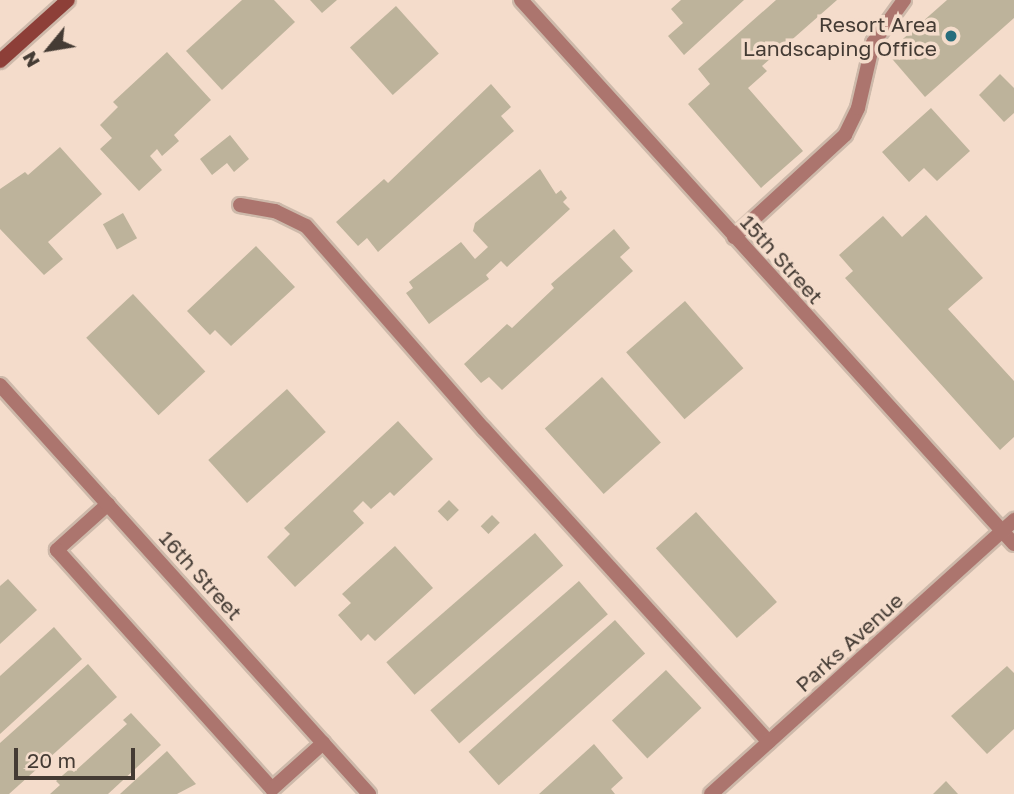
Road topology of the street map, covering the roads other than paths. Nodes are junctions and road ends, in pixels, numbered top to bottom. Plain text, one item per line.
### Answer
1 (68, 0) edge
2 (521, 0) edge
3 (904, 0) edge
4 (0, 61) edge
5 (240, 205) dead end
6 (734, 237) junction
7 (0, 385) edge
8 (108, 504) junction
9 (1014, 520) edge
10 (1002, 531) junction
11 (1014, 544) edge
12 (769, 742) junction
13 (323, 743) junction
14 (369, 794) edge
15 (711, 794) edge

1 - 4 street
2 - 6 street, 15th Street
3 - 6 street
5 - 12 street
6 - 10 street, 15th Street
7 - 8 street, 16th Street
8 - 13 street, 16th Street
8 - 13 street
9 - 10 street, Parks Avenue
10 - 11 street, 15th Street
10 - 12 street, Parks Avenue
12 - 15 street, Parks Avenue
13 - 14 street, 16th Street

